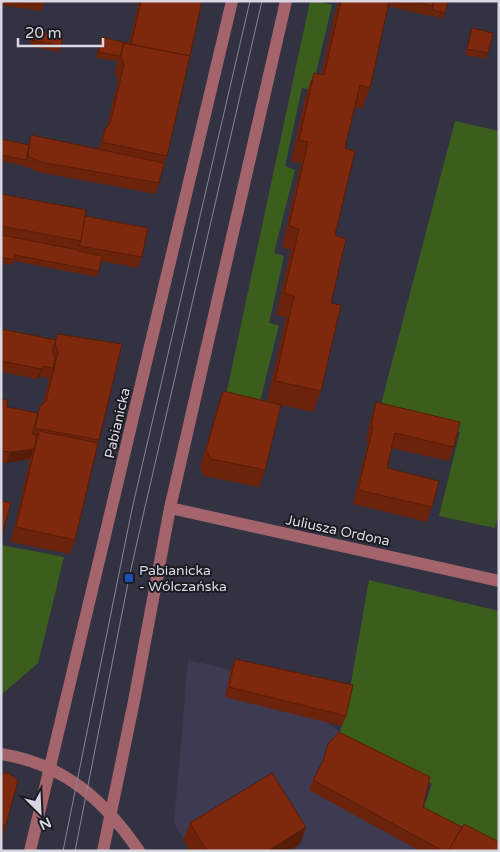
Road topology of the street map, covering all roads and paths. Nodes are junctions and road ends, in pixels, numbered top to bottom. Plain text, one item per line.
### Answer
1 (232, 1) edge
2 (286, 1) edge
3 (170, 508) junction
4 (499, 581) edge
5 (1, 754) edge
6 (49, 768) junction
7 (111, 814) junction
8 (30, 851) edge
9 (103, 851) edge
10 (139, 851) edge

1 - 6 street, Pabianicka
2 - 3 street
3 - 4 street, Juliusza Ordona
3 - 7 street
5 - 6 street
6 - 7 street
6 - 8 street, Pabianicka
7 - 9 street
7 - 10 street

